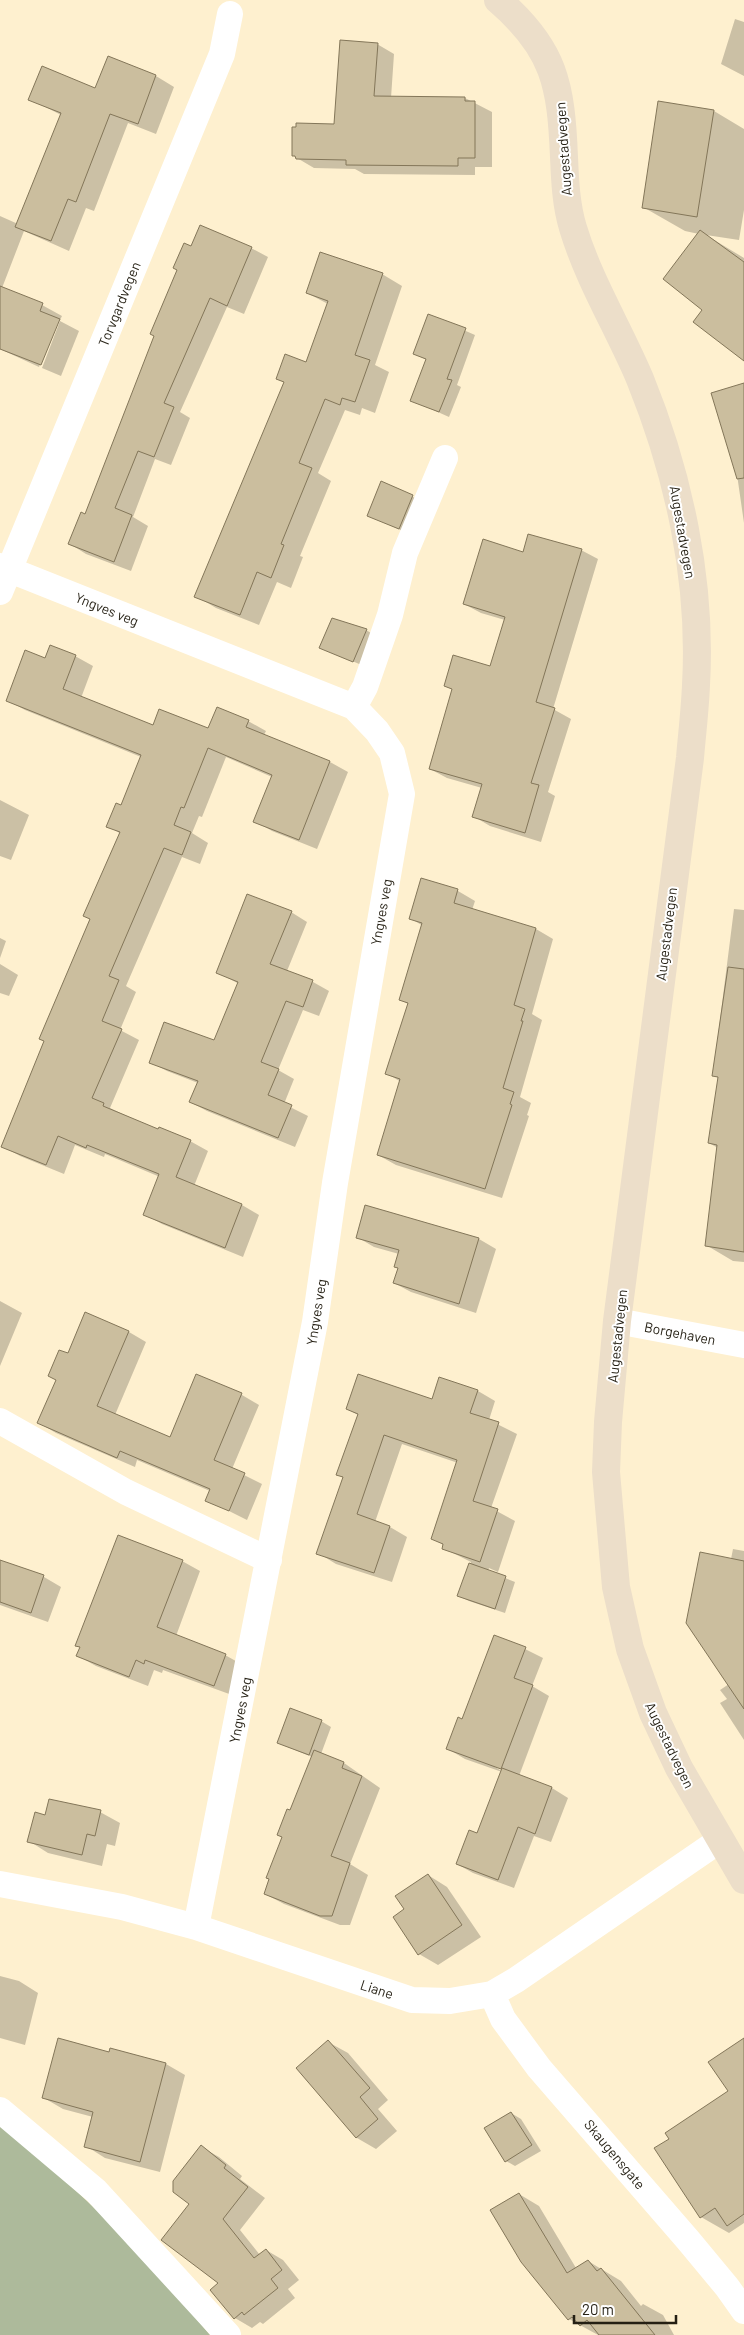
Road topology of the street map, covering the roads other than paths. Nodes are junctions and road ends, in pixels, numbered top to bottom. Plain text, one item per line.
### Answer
1 (498, 0) edge
2 (230, 14) dead end
3 (445, 458) dead end
4 (3, 576) edge
5 (354, 708) junction
6 (617, 1321) junction
7 (744, 1345) edge
8 (0, 1421) edge
9 (269, 1560) junction
10 (720, 1840) junction
11 (744, 1880) edge
12 (0, 1884) edge
13 (196, 1927) junction
14 (492, 1994) junction
15 (0, 2110) edge
16 (744, 2311) edge
17 (228, 2335) edge

1 - 6 main road, Augestadvegen
2 - 4 street, Torvgardvegen
3 - 5 street
4 - 5 street, Yngves veg
5 - 9 street, Yngves veg
6 - 7 street, Borgehaven
6 - 10 main road, Augestadvegen
8 - 9 street
9 - 13 street, Yngves veg
10 - 11 main road, Augestadvegen
10 - 14 street, Liane
12 - 13 street, Liane
13 - 14 street, Liane
14 - 16 street, Skaugensgate
15 - 17 street

